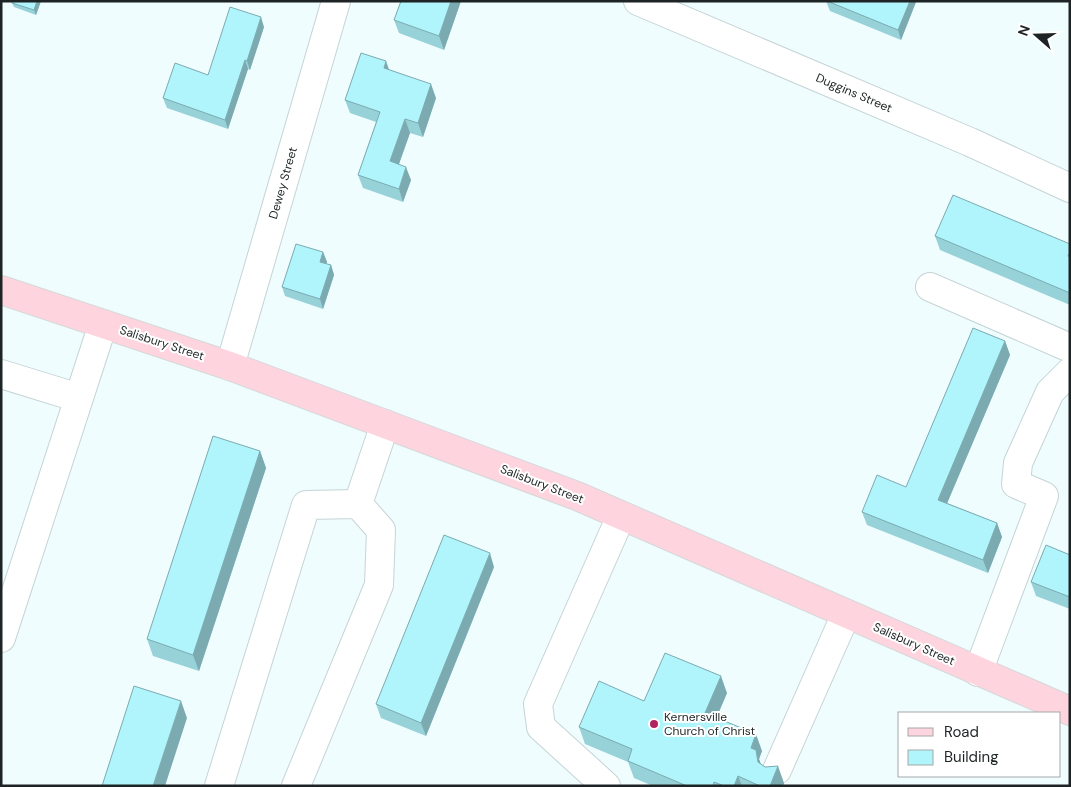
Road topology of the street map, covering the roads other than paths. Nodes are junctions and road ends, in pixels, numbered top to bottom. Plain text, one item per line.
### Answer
1 (336, 1) edge
2 (638, 1) edge
3 (1070, 188) edge
4 (930, 287) dead end
5 (1, 290) edge
6 (103, 324) junction
7 (1070, 348) edge
8 (230, 366) junction
9 (1070, 372) edge
10 (1, 374) edge
11 (79, 398) junction
12 (385, 424) junction
13 (358, 504) junction
14 (622, 516) junction
15 (846, 614) junction
16 (1, 638) edge
17 (978, 672) junction
18 (1070, 711) edge
19 (777, 770) edge
20 (220, 786) edge
21 (296, 786) edge
22 (606, 786) edge

1 - 8 street, Dewey Street
2 - 3 street, Duggins Street
4 - 7 street
5 - 6 main road, Salisbury Street
6 - 8 main road, Salisbury Street
6 - 11 street
8 - 12 main road, Salisbury Street
9 - 17 street
10 - 11 street
11 - 16 street
12 - 13 street
12 - 14 main road, Salisbury Street
13 - 20 street
13 - 21 street
14 - 15 main road, Salisbury Street
14 - 22 street
15 - 17 main road, Salisbury Street
15 - 19 street
17 - 18 main road, Salisbury Street

